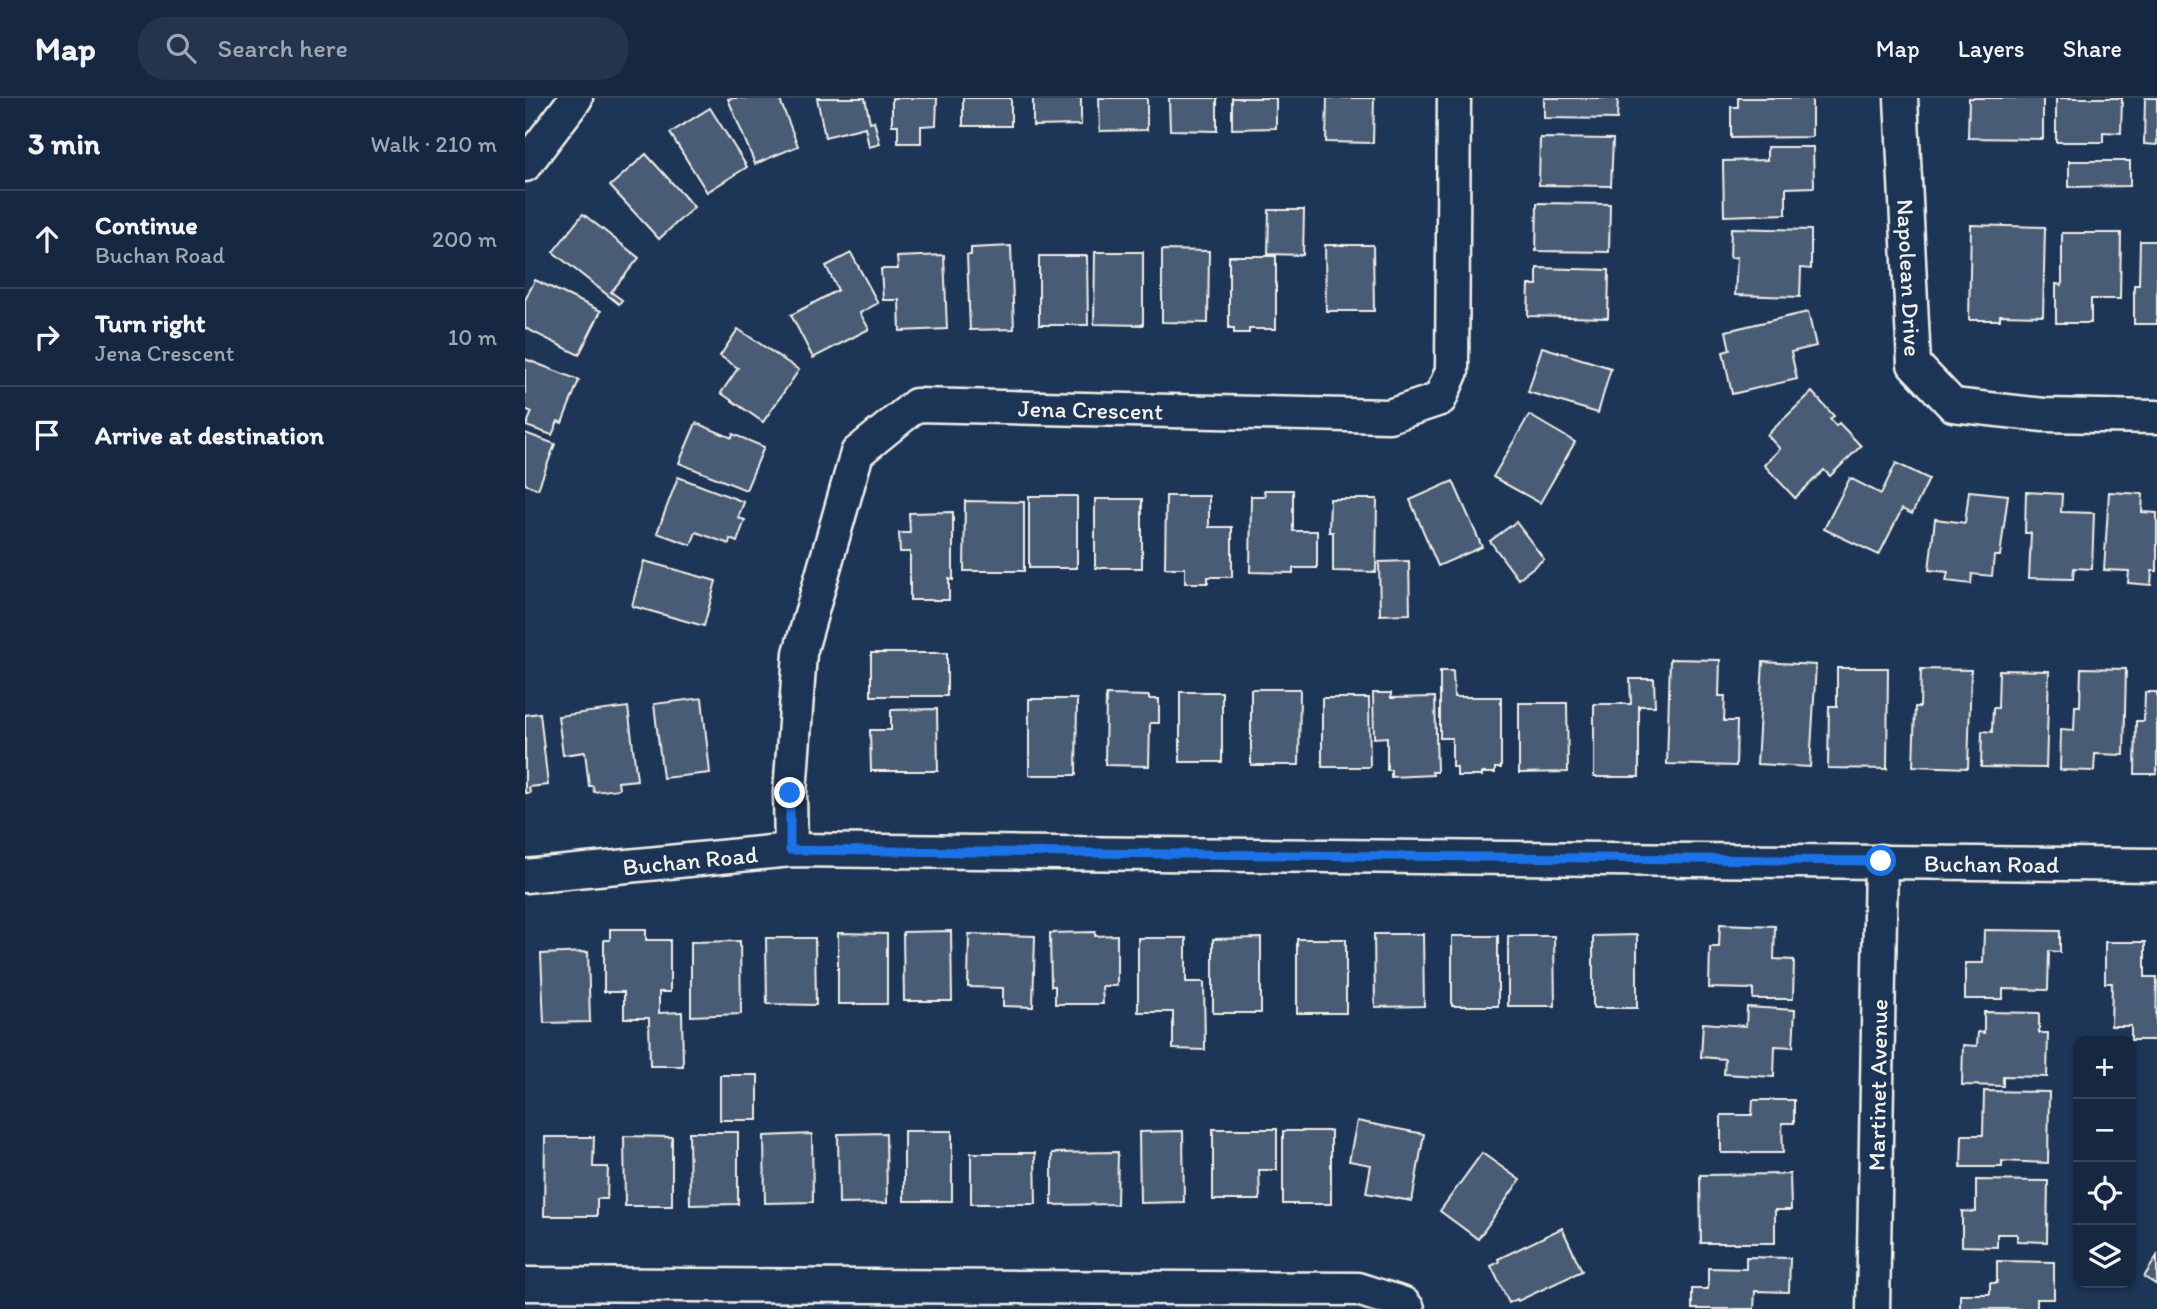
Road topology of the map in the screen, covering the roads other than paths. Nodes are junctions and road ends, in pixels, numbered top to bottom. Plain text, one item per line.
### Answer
1 (576, 98) edge
2 (1454, 98) edge
3 (1901, 98) edge
4 (525, 165) edge
5 (2157, 417) edge
6 (790, 850) junction
7 (1881, 861) junction
8 (2157, 865) edge
9 (525, 876) edge
10 (525, 1284) edge
11 (1408, 1309) edge
12 (1873, 1309) edge

1 - 4 street
2 - 6 street, Jena Crescent
3 - 5 street, Napolean Drive
6 - 7 street, Buchan Road
6 - 9 street, Buchan Road
7 - 8 street, Buchan Road
7 - 12 street, Martinet Avenue
10 - 11 street

